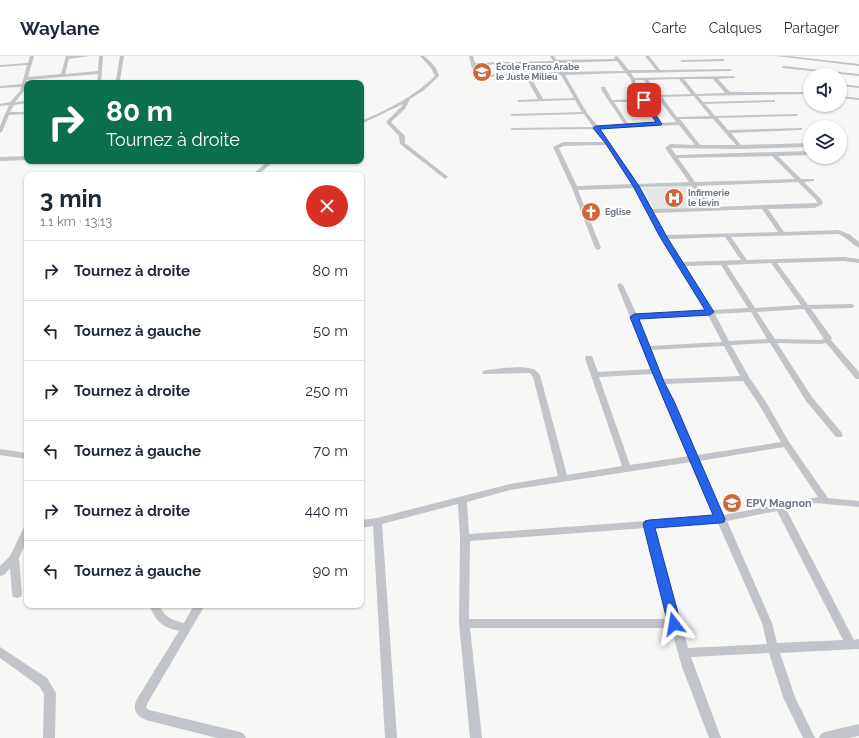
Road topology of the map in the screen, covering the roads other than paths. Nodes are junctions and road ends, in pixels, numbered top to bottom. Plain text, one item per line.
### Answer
1 (32, 56) edge
2 (87, 56) edge
3 (101, 56) edge
4 (122, 56) edge
5 (422, 56) edge
6 (471, 56) edge
7 (582, 56) edge
8 (647, 56) edge
9 (678, 56) edge
10 (778, 56) edge
11 (67, 57) edge
12 (795, 57) edge
13 (617, 58) edge
14 (554, 59) edge
15 (723, 60) dead end
16 (585, 61) junction
17 (682, 61) junction
18 (30, 64) junction
19 (473, 64) junction
20 (859, 65) edge
21 (0, 66) edge
22 (784, 67) dead end
23 (691, 70) junction
24 (730, 70) dead end
25 (659, 71) junction
26 (100, 72) junction
27 (627, 72) junction
28 (561, 74) junction
29 (527, 75) junction
30 (63, 76) junction
31 (859, 76) edge
32 (733, 77) dead end
33 (714, 78) junction
34 (26, 79) joint
35 (633, 79) junction
36 (645, 79) junction
37 (681, 79) junction
38 (99, 80) edge
39 (118, 80) dead end
40 (847, 86) edge
41 (24, 87) edge
42 (859, 87) edge
43 (0, 88) edge
44 (24, 88) edge
45 (603, 88) dead end
46 (803, 93) edge
47 (694, 94) junction
48 (729, 94) junction
49 (660, 98) junction
50 (847, 98) edge
51 (408, 99) junction
52 (576, 99) junction
53 (859, 99) edge
54 (541, 100) junction
55 (644, 100) junction
56 (520, 101) dead end
57 (611, 101) junction
58 (773, 101) dead end
59 (24, 102) edge
60 (12, 103) junction
61 (702, 103) junction
62 (0, 105) edge
63 (24, 113) edge
64 (585, 113) junction
65 (8, 114) junction
66 (512, 115) dead end
67 (796, 115) dead end
68 (714, 117) junction
69 (678, 120) junction
70 (364, 121) edge
71 (659, 124) junction
72 (628, 126) junction
73 (596, 128) junction
74 (512, 129) dead end
75 (801, 129) dead end
76 (0, 132) edge
77 (728, 132) junction
78 (608, 144) junction
79 (803, 145) edge
80 (698, 147) junction
81 (740, 147) junction
82 (803, 153) edge
83 (773, 154) junction
84 (675, 157) junction
85 (24, 158) edge
86 (0, 159) edge
87 (268, 164) edge
88 (258, 172) edge
89 (445, 177) dead end
90 (812, 180) dead end
91 (798, 181) junction
92 (694, 184) junction
93 (636, 186) junction
94 (575, 188) junction
95 (763, 207) junction
96 (710, 209) junction
97 (650, 211) junction
98 (782, 233) junction
99 (727, 235) junction
100 (664, 237) junction
101 (859, 246) edge
102 (598, 248) dead end
103 (859, 261) edge
104 (745, 262) junction
105 (773, 262) junction
106 (723, 263) junction
107 (680, 264) junction
108 (620, 285) dead end
109 (852, 306) dead end
110 (805, 307) junction
111 (752, 310) junction
112 (710, 312) junction
113 (634, 317) junction
114 (827, 340) junction
115 (772, 341) junction
116 (727, 344) junction
117 (646, 348) junction
118 (588, 358) dead end
119 (656, 371) junction
120 (486, 372) dead end
121 (594, 375) junction
122 (859, 377) edge
123 (745, 378) junction
124 (660, 382) junction
125 (839, 435) dead end
126 (786, 444) junction
127 (0, 452) edge
128 (24, 456) edge
129 (694, 459) junction
130 (627, 469) junction
131 (563, 478) junction
132 (462, 499) junction
133 (825, 500) junction
134 (859, 504) edge
135 (780, 507) junction
136 (720, 519) junction
137 (377, 522) junction
138 (364, 524) edge
139 (649, 524) junction
140 (24, 536) edge
141 (464, 538) junction
142 (14, 558) junction
143 (0, 572) edge
144 (17, 594) dead end
145 (155, 608) edge
146 (198, 608) edge
147 (464, 624) junction
148 (674, 624) junction
149 (187, 628) junction
150 (855, 644) edge
151 (772, 649) junction
152 (0, 652) edge
153 (684, 653) junction
154 (859, 730) edge
155 (49, 738) edge
156 (240, 738) edge
157 (391, 738) edge
158 (476, 738) edge
159 (715, 738) edge
160 (809, 738) edge
161 (825, 738) edge

1 - 18 street
2 - 11 street
3 - 26 street
4 - 39 street
5 - 51 street
6 - 19 street
7 - 16 street
8 - 25 street
9 - 17 street
10 - 12 street
11 - 30 street
12 - 20 street
13 - 16 street
13 - 27 street
14 - 16 street
14 - 19 street
14 - 28 street
15 - 17 street
17 - 23 street
18 - 21 street
18 - 34 street
19 - 29 street
22 - 31 street
23 - 24 street
23 - 25 street
25 - 27 street
26 - 30 street
26 - 38 street
27 - 28 street
27 - 35 street
28 - 29 street
28 - 52 street
29 - 54 street
30 - 34 street
32 - 33 street
33 - 37 street
33 - 48 street
35 - 36 street
35 - 55 street
36 - 37 street
36 - 49 street
37 - 47 street
40 - 42 street
41 - 43 street
44 - 60 street
45 - 57 street
46 - 48 street
47 - 48 street
47 - 49 street
47 - 61 street
49 - 55 street
49 - 69 street
50 - 53 street
51 - 70 street
51 - 89 street
52 - 54 street
52 - 64 street
54 - 56 street
55 - 57 street
55 - 71 street
57 - 72 street
58 - 61 street
59 - 60 street
60 - 62 street
60 - 65 street
61 - 68 street
63 - 65 street
64 - 66 street
64 - 73 street
65 - 76 street
67 - 68 street
68 - 69 street
68 - 77 street
69 - 71 street
69 - 80 street
71 - 72 street
72 - 73 street
73 - 74 street
73 - 78 street
75 - 77 street
77 - 81 street
78 - 93 street
78 - 94 street
79 - 81 street
80 - 81 street
80 - 84 street
82 - 83 street
83 - 84 street
83 - 91 street
84 - 92 street
85 - 86 street
87 - 88 street
90 - 91 street
91 - 92 street
91 - 95 street
92 - 93 street
92 - 96 street
93 - 94 street
93 - 97 street
94 - 102 street
95 - 96 street
95 - 98 street
96 - 97 street
97 - 100 street
98 - 99 street
98 - 101 street
99 - 100 street
99 - 104 street
100 - 107 street
103 - 105 street
104 - 105 street
104 - 106 street
105 - 110 street
106 - 107 street
106 - 111 street
107 - 112 street
108 - 113 street
109 - 110 street
110 - 111 street
110 - 114 street
111 - 112 street
111 - 115 street
112 - 113 street
112 - 116 street
113 - 117 street
114 - 115 street
114 - 122 street
115 - 116 street
115 - 125 street
116 - 117 street
116 - 123 street
117 - 119 street
118 - 121 street
119 - 121 street
119 - 124 street
120 - 131 street
121 - 130 street
123 - 124 street
123 - 126 street
124 - 129 street
126 - 129 street
126 - 133 street
127 - 128 street
129 - 130 street
129 - 136 street
130 - 131 street
131 - 132 street
132 - 137 street
132 - 141 street
133 - 134 street
133 - 135 street
135 - 136 street
135 - 150 street
136 - 139 street
136 - 151 street
137 - 138 street
137 - 157 street
139 - 141 street
139 - 148 street
140 - 142 street
141 - 147 street
142 - 143 street
142 - 144 street
145 - 149 street
146 - 149 street
147 - 148 street
147 - 158 street
148 - 153 street
149 - 156 street
150 - 151 street
151 - 153 street
151 - 160 street
152 - 155 street
153 - 159 street
154 - 161 street

